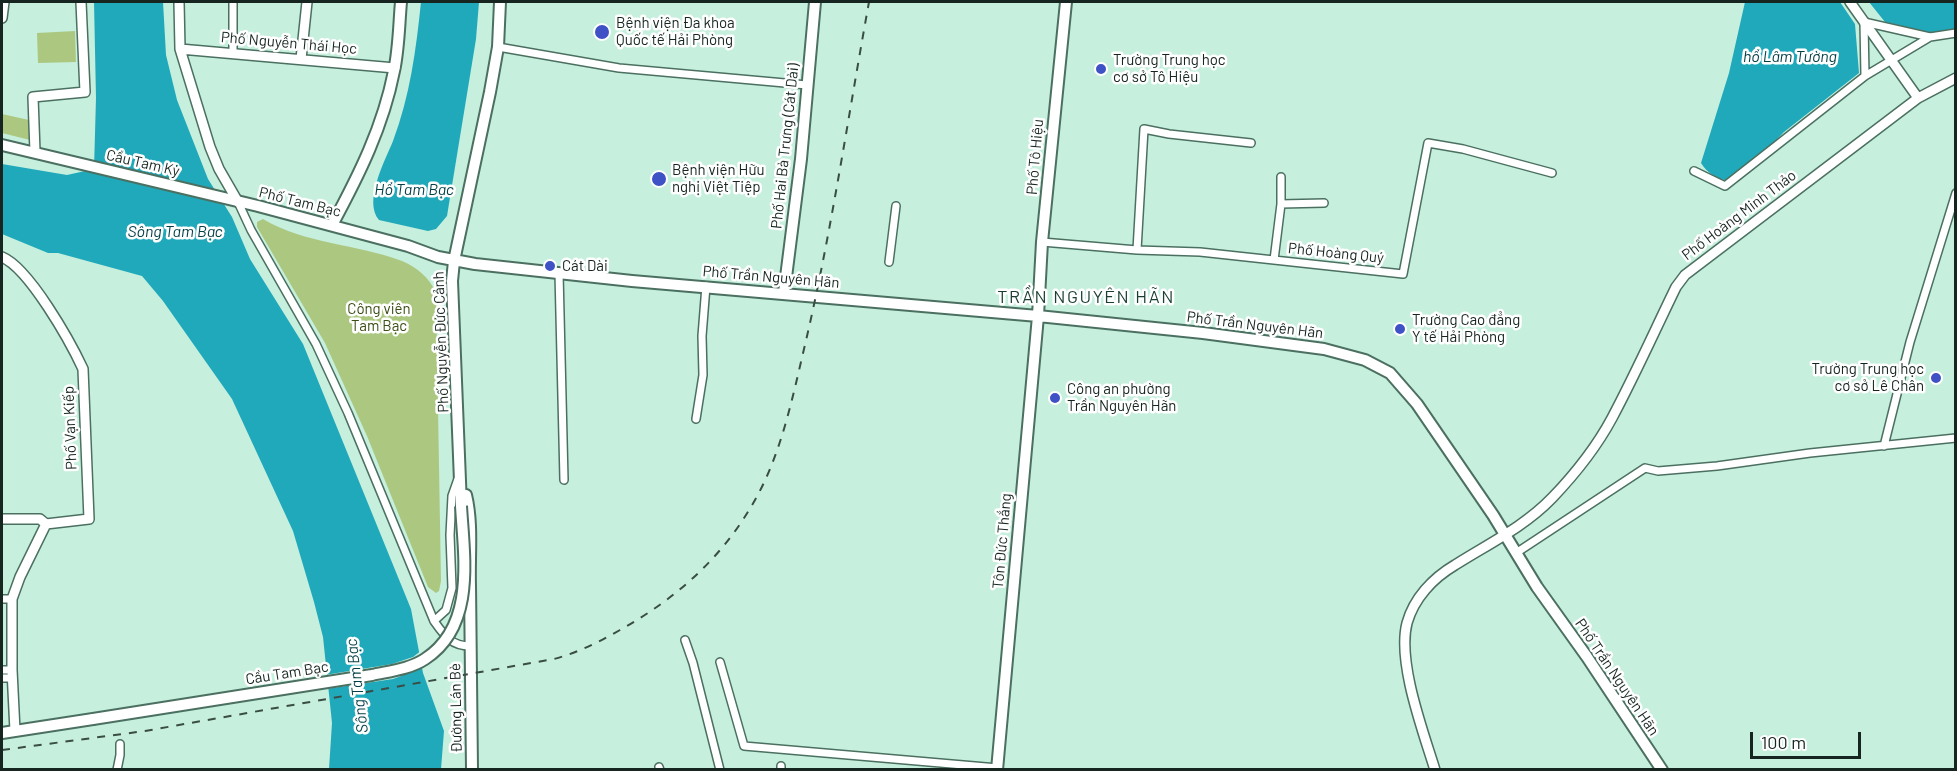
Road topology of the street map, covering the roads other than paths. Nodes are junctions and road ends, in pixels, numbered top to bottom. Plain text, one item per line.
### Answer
1 (4, 2) edge
2 (81, 2) edge
3 (179, 2) edge
4 (233, 2) edge
5 (307, 2) edge
6 (401, 2) edge
7 (500, 2) edge
8 (815, 2) edge
9 (1065, 2) edge
10 (1850, 2) edge
11 (2, 18) edge
12 (1864, 22) junction
13 (1956, 33) edge
14 (1930, 37) junction
15 (498, 47) junction
16 (180, 49) junction
17 (233, 52) junction
18 (301, 60) junction
19 (1891, 60) junction
20 (395, 68) junction
21 (1865, 76) junction
22 (1956, 78) edge
23 (807, 85) junction
24 (1917, 98) junction
25 (1251, 143) dead end
26 (2, 145) edge
27 (35, 152) junction
28 (1694, 171) dead end
29 (1552, 172) dead end
30 (1281, 177) dead end
31 (1956, 193) edge
32 (238, 202) junction
33 (1324, 203) dead end
34 (1281, 204) junction
35 (896, 206) dead end
36 (332, 225) junction
37 (1042, 242) junction
38 (1137, 250) junction
39 (2, 257) edge
40 (1274, 260) junction
41 (454, 261) junction
42 (889, 261) dead end
43 (559, 273) junction
44 (706, 286) junction
45 (784, 293) junction
46 (1038, 316) junction
47 (696, 419) dead end
48 (1956, 438) edge
49 (1884, 446) junction
50 (460, 471) junction
51 (564, 480) dead end
52 (461, 506) joint
53 (2, 519) edge
54 (46, 524) junction
55 (1505, 535) junction
56 (1516, 553) junction
57 (2, 599) edge
58 (12, 599) junction
59 (434, 621) junction
60 (685, 640) dead end
61 (470, 646) junction
62 (720, 662) dead end
63 (8, 673) edge
64 (2, 678) edge
65 (15, 731) junction
66 (2, 734) edge
67 (120, 744) dead end
68 (998, 769) edge
69 (117, 770) edge
70 (472, 770) edge
71 (720, 770) edge
72 (1435, 770) edge
73 (1662, 770) edge

1 - 11 street
2 - 27 street
3 - 16 street, Phố Tam Bạc
4 - 17 street
5 - 18 street
6 - 20 main road
7 - 15 main road, Phố Nguyễn Đức Cảnh
8 - 23 main road, Phố Hai Bà Trưng (Cát Dài)
9 - 37 main road, Phố Tô Hiệu
10 - 12 street
12 - 14 street
12 - 19 street
12 - 21 street
13 - 14 street
14 - 19 street
15 - 23 street
15 - 41 main road, Phố Nguyễn Đức Cảnh
16 - 17 street, Phố Nguyễn Thái Học
16 - 32 street, Phố Tam Bạc
17 - 18 street, Phố Nguyễn Thái Học
18 - 20 street, Phố Nguyễn Thái Học
19 - 21 street
19 - 24 street
20 - 36 main road
21 - 28 street
22 - 24 street, Phố Hoàng Minh Thảo
23 - 45 main road, Phố Hai Bà Trưng (Cát Dài)
24 - 55 street, Phố Hoàng Minh Thảo
25 - 38 street
26 - 27 main road, Cầu Tam Kỳ
27 - 32 main road, Cầu Tam Kỳ
29 - 40 street, Phố Hoàng Quý
30 - 34 street
31 - 49 street
32 - 36 main road, Phố Tam Bạc
32 - 59 street
33 - 34 street
34 - 40 street
35 - 42 street
36 - 41 main road, Phố Tam Bạc
37 - 38 street, Phố Hoàng Quý
37 - 46 main road, Phố Tô Hiệu
38 - 40 street, Phố Hoàng Quý
39 - 54 street, Phố Vạn Kiếp
41 - 43 main road, Phố Trần Nguyên Hãn
41 - 50 main road, Phố Nguyễn Đức Cảnh
43 - 44 main road, Phố Trần Nguyên Hãn
43 - 51 street
44 - 45 main road, Phố Trần Nguyên Hãn
44 - 47 street
45 - 46 main road, Phố Trần Nguyên Hãn
46 - 55 main road, Phố Trần Nguyên Hãn
46 - 68 main road, Tôn Đức Thắng
48 - 49 street
49 - 56 street
50 - 52 main road, Phố Nguyễn Đức Cảnh
50 - 59 street
50 - 61 main road, Phố Nguyễn Đức Cảnh
52 - 65 main road, Cầu Tam Bạc, bridge
53 - 54 street
54 - 58 street
55 - 56 main road, Phố Trần Nguyên Hãn
55 - 72 street, Phố Hoàng Minh Thảo
56 - 73 main road, Phố Trần Nguyên Hãn
57 - 58 street
58 - 63 street
59 - 61 street
60 - 71 street
61 - 70 main road, Đường Lán Bè
62 - 68 street
63 - 64 street
63 - 65 street
65 - 66 main road, Cầu Tam Bạc
67 - 69 street

